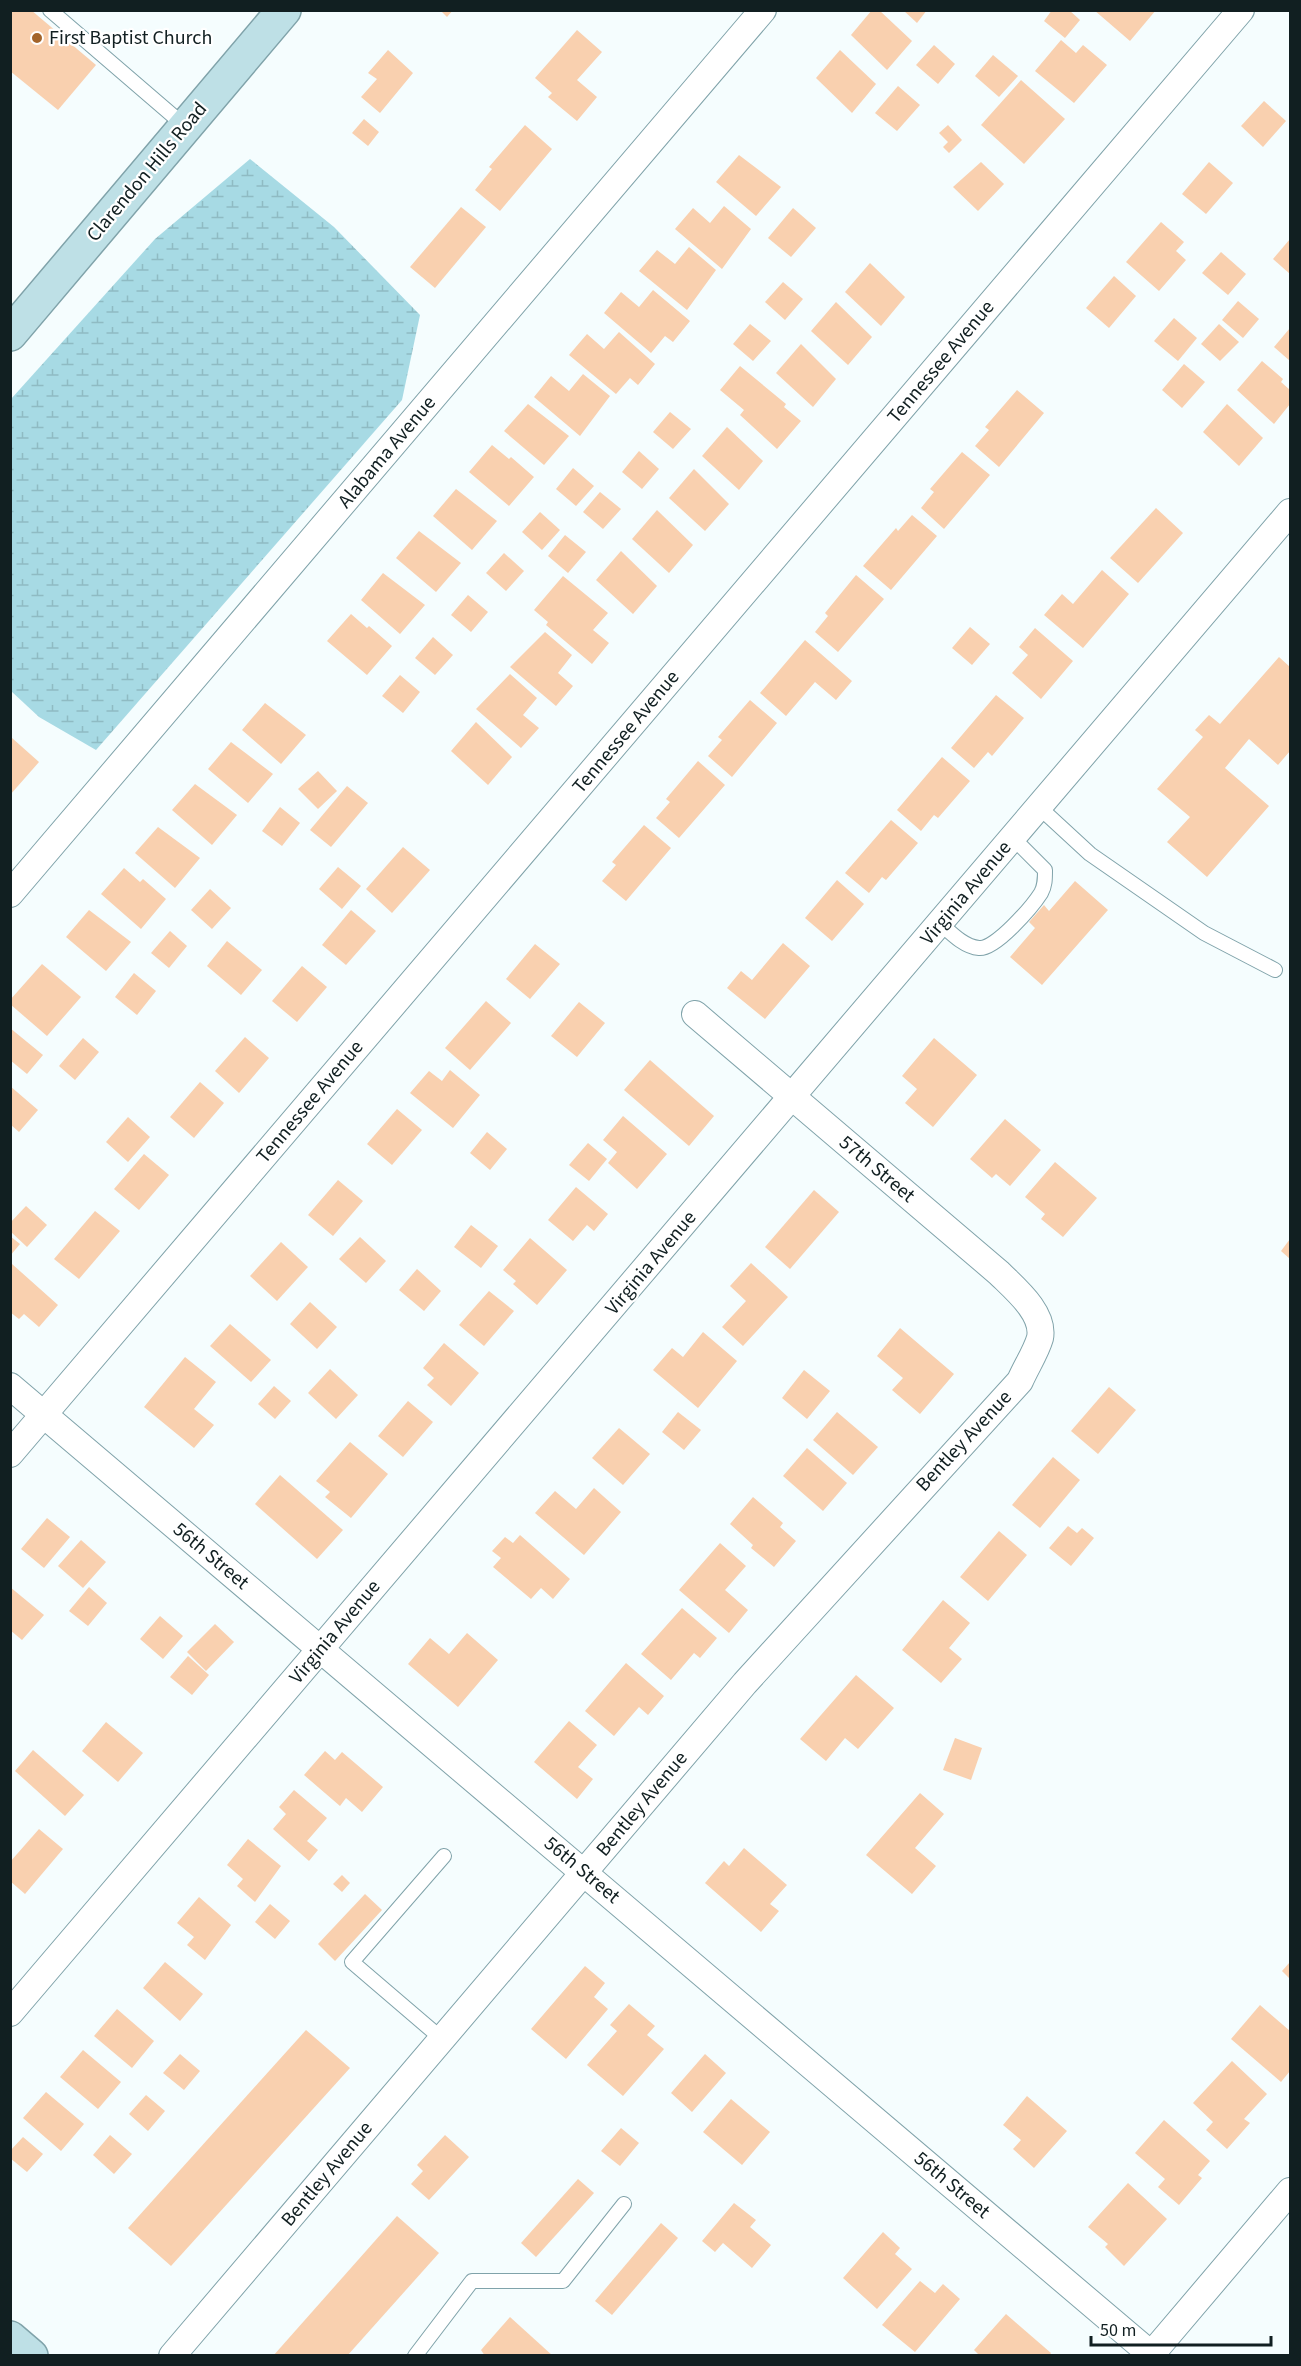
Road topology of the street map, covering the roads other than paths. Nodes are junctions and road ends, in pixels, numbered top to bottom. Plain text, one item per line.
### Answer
1 (50, 10) edge
2 (284, 10) edge
3 (763, 10) edge
4 (1241, 10) edge
5 (186, 127) junction
6 (10, 334) edge
7 (1290, 512) edge
8 (1039, 807) junction
9 (1013, 838) junction
10 (10, 894) edge
11 (940, 923) junction
12 (1275, 970) dead end
13 (695, 1014) dead end
14 (792, 1096) junction
15 (1040, 1337) joint
16 (10, 1386) edge
17 (45, 1414) junction
18 (10, 1454) edge
19 (321, 1649) junction
20 (444, 1856) dead end
21 (584, 1872) junction
22 (10, 2013) edge
23 (442, 2039) junction
24 (1290, 2191) edge
25 (624, 2204) dead end
26 (10, 2338) edge
27 (31, 2355) edge
28 (172, 2355) edge
29 (415, 2355) edge
30 (1151, 2355) edge

1 - 5 lane
2 - 5 street, Clarendon Hills Road
3 - 10 street, Alabama Avenue
4 - 17 street, Tennessee Avenue
5 - 6 street, Clarendon Hills Road
7 - 8 street, Virginia Avenue
8 - 9 street, Virginia Avenue
8 - 12 lane
9 - 11 street, Virginia Avenue
9 - 11 lane
11 - 14 street, Virginia Avenue
13 - 14 street, 57th Street
14 - 15 street, 57th Street
14 - 19 street, Virginia Avenue
15 - 21 street, Bentley Avenue
16 - 17 street, 56th Street
17 - 18 street, Tennessee Avenue
17 - 19 street, 56th Street
19 - 21 street, 56th Street
19 - 22 street, Virginia Avenue
20 - 23 lane
21 - 23 street, Bentley Avenue
21 - 30 street, 56th Street
23 - 28 street, Bentley Avenue
24 - 30 street
25 - 29 lane
26 - 27 street

